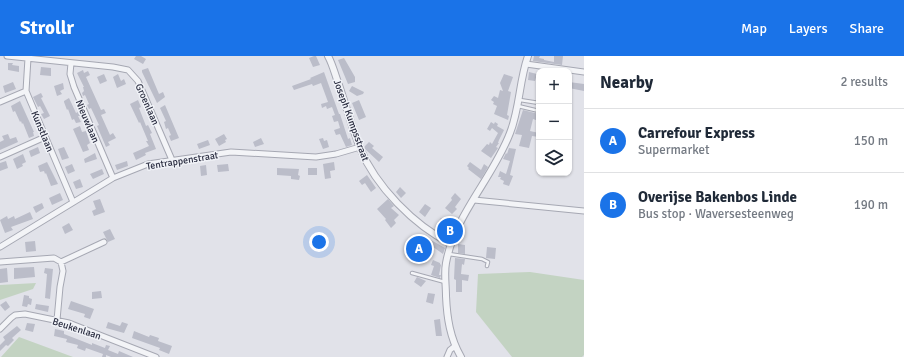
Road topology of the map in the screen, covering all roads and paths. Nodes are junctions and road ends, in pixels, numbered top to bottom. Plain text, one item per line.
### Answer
1 (7, 56) edge
2 (12, 56) edge
3 (328, 56) edge
4 (528, 56) edge
5 (28, 58) junction
6 (71, 63) junction
7 (526, 64) junction
8 (584, 72) edge
9 (26, 91) junction
10 (0, 102) edge
11 (518, 103) junction
12 (536, 103) edge
13 (536, 110) edge
14 (46, 137) junction
15 (360, 147) junction
16 (0, 157) edge
17 (172, 160) junction
18 (113, 178) junction
19 (474, 200) junction
20 (73, 202) junction
21 (584, 211) edge
22 (104, 242) dead end
23 (451, 244) junction
24 (0, 247) edge
25 (448, 254) junction
26 (0, 262) edge
27 (61, 262) junction
28 (487, 266) dead end
29 (412, 273) dead end
30 (446, 282) junction
31 (57, 320) junction
32 (0, 329) edge
33 (456, 346) junction
34 (156, 357) edge
35 (447, 357) edge
36 (461, 357) edge

1 - 2 street, Groenlaan
2 - 5 street, Groenlaan
3 - 15 street, Joseph Kumpsstraat
4 - 7 street
5 - 6 street, Groenlaan
5 - 9 street, Kunstlaan
6 - 17 street, Groenlaan
6 - 18 street, Nieuwlaan
7 - 8 street
7 - 11 street
9 - 10 street
9 - 14 street, Kunstlaan
11 - 12 lane
11 - 13 lane
11 - 19 street
14 - 16 street
14 - 20 street, Kunstlaan
15 - 17 street, Tentrappenstraat
15 - 23 street, Joseph Kumpsstraat
17 - 18 street, Tentrappenstraat
18 - 20 street, Tentrappenstraat
19 - 21 street
19 - 23 street
20 - 24 street, Tentrappenstraat
22 - 27 street
23 - 25 street
25 - 28 lane
25 - 30 street
26 - 27 street
27 - 31 street
29 - 30 lane
30 - 33 street
31 - 32 street, Beukenlaan
31 - 34 street, Beukenlaan
33 - 35 street
33 - 36 street

